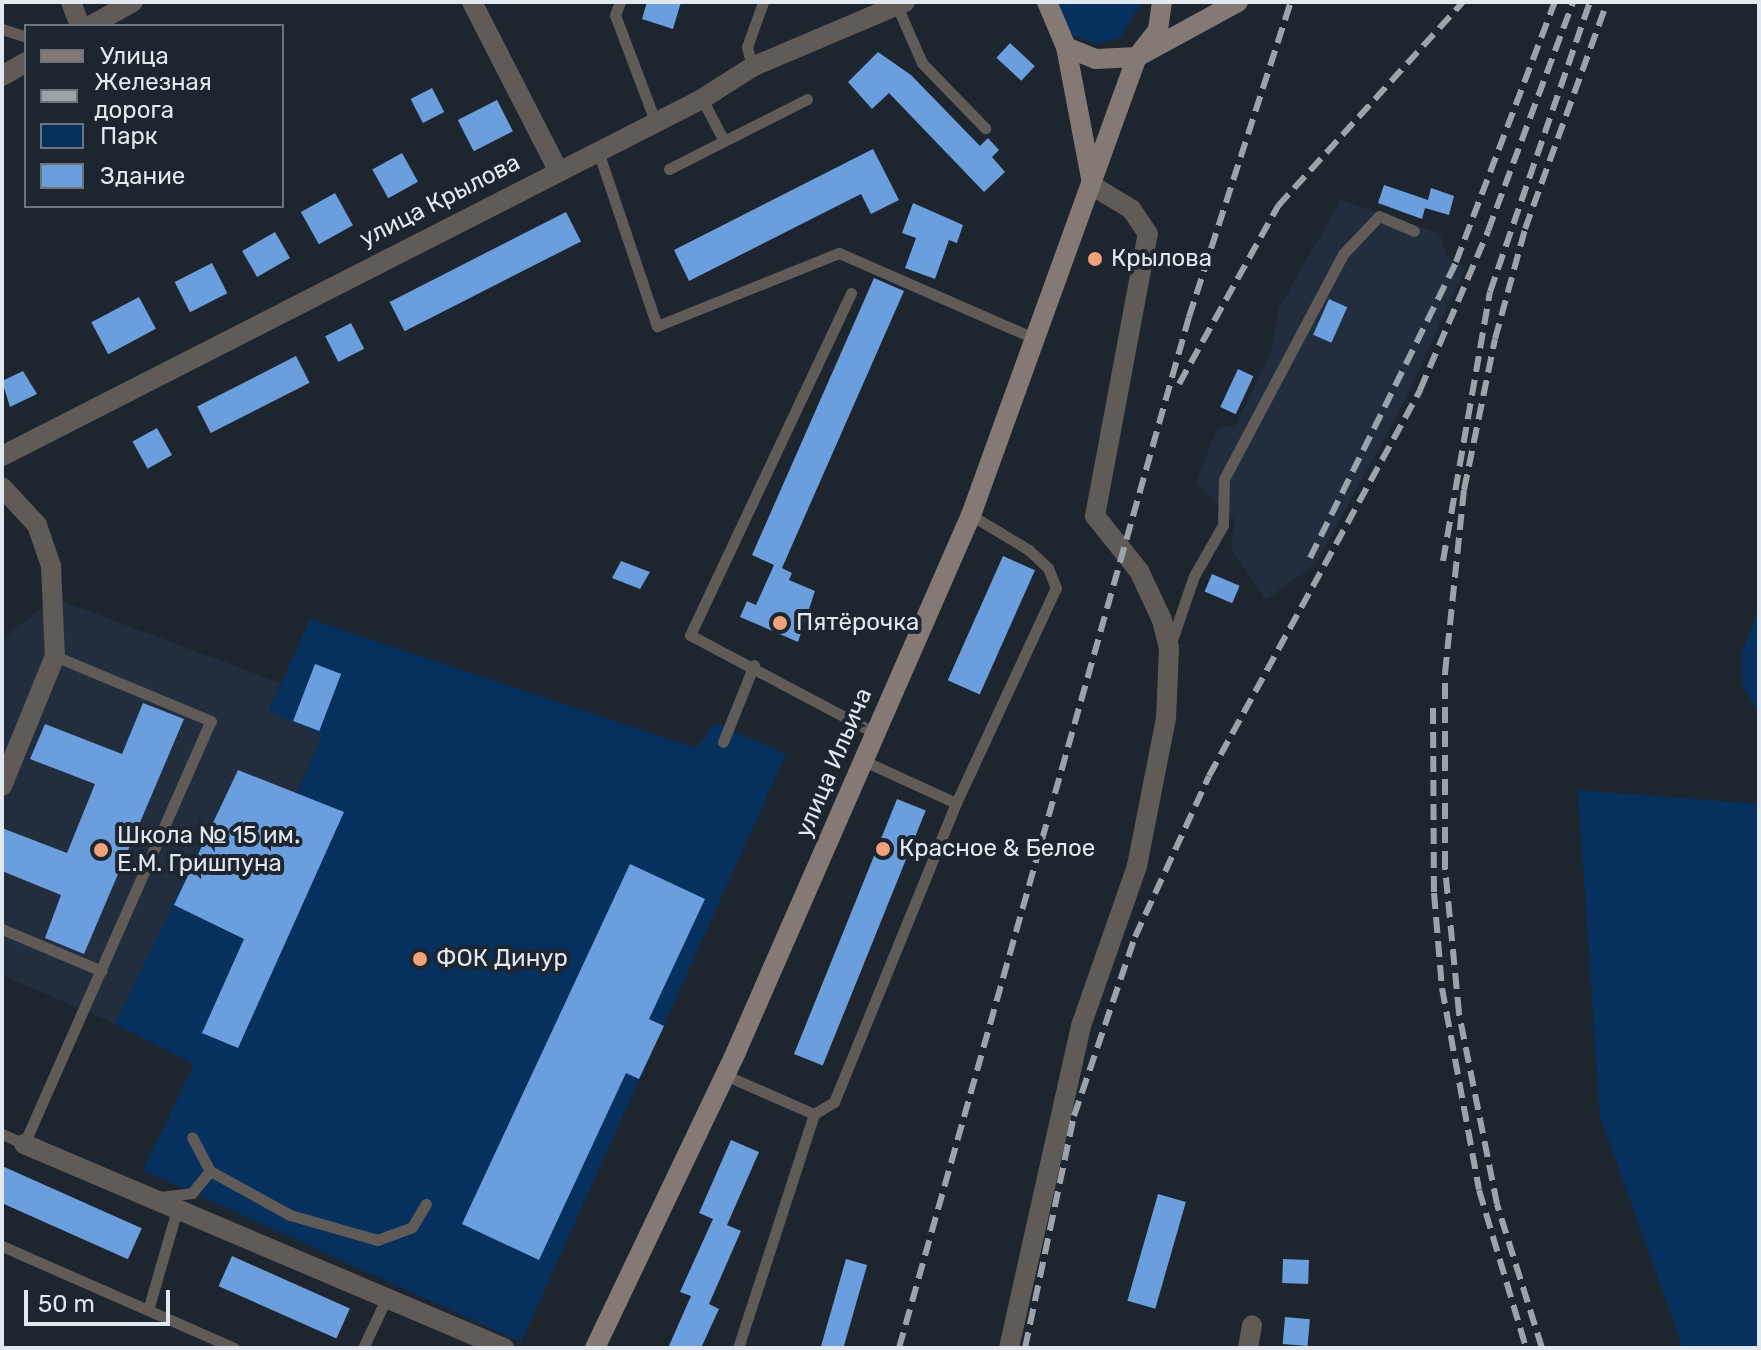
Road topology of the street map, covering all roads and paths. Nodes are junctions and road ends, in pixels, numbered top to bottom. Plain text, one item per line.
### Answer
1 (71, 2) edge
2 (133, 2) edge
3 (472, 2) edge
4 (620, 2) edge
5 (763, 2) edge
6 (1162, 2) edge
7 (1238, 2) edge
8 (1042, 3) edge
9 (901, 4) edge
10 (79, 24) edge
11 (94, 24) edge
12 (2, 29) edge
13 (24, 36) edge
14 (1066, 47) junction
15 (1137, 57) junction
16 (24, 63) edge
17 (752, 67) junction
18 (2, 76) edge
19 (702, 99) junction
20 (807, 99) dead end
21 (655, 121) junction
22 (985, 128) dead end
23 (724, 141) junction
24 (598, 151) junction
25 (669, 169) dead end
26 (558, 170) junction
27 (1093, 186) junction
28 (1414, 231) dead end
29 (851, 293) dead end
30 (1036, 339) junction
31 (2, 456) edge
32 (2, 487) edge
33 (971, 515) junction
34 (1169, 648) junction
35 (55, 656) junction
36 (754, 665) junction
37 (875, 733) junction
38 (723, 742) dead end
39 (864, 761) junction
40 (2, 786) edge
41 (956, 803) junction
42 (2, 929) edge
43 (102, 971) junction
44 (725, 1075) junction
45 (814, 1114) junction
46 (2, 1134) edge
47 (192, 1137) dead end
48 (24, 1144) junction
49 (210, 1171) junction
50 (145, 1199) junction
51 (426, 1204) dead end
52 (176, 1213) junction
53 (2, 1246) edge
54 (387, 1297) junction
55 (148, 1310) junction
56 (1252, 1325) dead end
57 (234, 1348) edge
58 (363, 1348) edge
59 (504, 1348) edge
60 (595, 1348) edge
61 (738, 1348) edge
62 (1009, 1348) edge
63 (1248, 1348) edge

1 - 10 street
2 - 11 street
3 - 26 street
4 - 21 lane
5 - 17 lane
6 - 15 street, улица Ильича
7 - 15 street
8 - 14 street
9 - 17 street, улица Крылова
9 - 22 lane
12 - 13 lane
14 - 15 street
14 - 27 street
15 - 27 street, улица Ильича
16 - 18 street
17 - 19 street, улица Крылова
19 - 21 street, улица Крылова
19 - 23 lane
20 - 23 lane
21 - 24 street, улица Крылова
23 - 25 lane
24 - 26 street, улица Крылова
24 - 30 lane
26 - 31 street, улица Крылова
27 - 30 street, улица Ильича
27 - 34 street
28 - 34 lane
29 - 36 lane
30 - 33 street, улица Ильича
32 - 35 street
33 - 37 street, улица Ильича
33 - 41 lane
34 - 62 street
35 - 40 street
35 - 43 lane
36 - 37 lane
36 - 38 lane
37 - 39 street, улица Ильича
39 - 41 lane
39 - 44 street, улица Ильича
41 - 45 lane
42 - 43 lane
43 - 48 lane
44 - 45 lane
44 - 60 street, улица Ильича
45 - 61 lane
46 - 48 lane
47 - 49 lane
48 - 50 street
49 - 50 lane
49 - 51 lane
50 - 52 street
52 - 54 street
52 - 55 lane
53 - 55 lane
54 - 58 lane
54 - 59 street
55 - 57 lane
56 - 63 street

